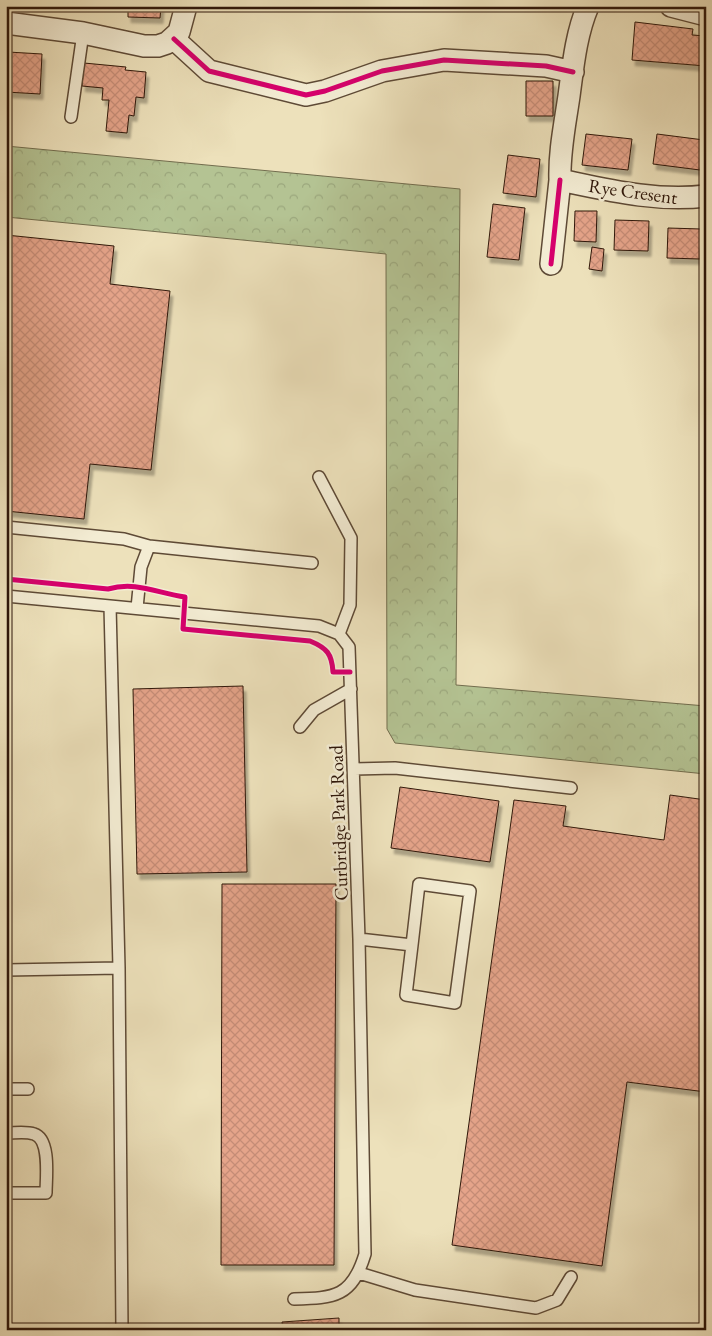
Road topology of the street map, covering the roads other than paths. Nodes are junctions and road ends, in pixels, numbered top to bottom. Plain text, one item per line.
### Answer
1 (186, 6) edge
2 (588, 6) edge
3 (671, 6) edge
4 (706, 16) edge
5 (6, 23) edge
6 (83, 33) junction
7 (174, 39) junction
8 (573, 72) junction
9 (71, 117) dead end
10 (560, 180) junction
11 (706, 196) edge
12 (551, 264) dead end
13 (319, 477) dead end
14 (6, 527) edge
15 (149, 546) junction
16 (312, 563) dead end
17 (6, 596) edge
18 (110, 606) junction
19 (137, 608) junction
20 (339, 634) junction
21 (351, 689) junction
22 (300, 727) dead end
23 (354, 769) junction
24 (571, 788) dead end
25 (359, 939) junction
26 (412, 945) junction
27 (119, 968) junction
28 (6, 970) edge
29 (6, 1089) edge
30 (28, 1090) dead end
31 (6, 1133) edge
32 (6, 1193) edge
33 (360, 1273) junction
34 (571, 1277) dead end
35 (294, 1300) dead end
36 (122, 1330) edge

1 - 7 street
2 - 8 street
3 - 4 street
5 - 6 street
6 - 7 street
6 - 9 lane
7 - 8 street
8 - 10 street
10 - 11 street, Rye Cresent
10 - 12 street
13 - 20 lane
14 - 15 lane
15 - 16 lane
15 - 19 lane
17 - 18 lane
18 - 19 lane
18 - 27 lane
19 - 20 lane
20 - 21 lane, Curbridge Park Road
21 - 22 lane
21 - 23 lane, Curbridge Park Road
23 - 24 lane
23 - 25 lane, Curbridge Park Road
25 - 26 lane
25 - 33 lane, Curbridge Park Road
26 - 26 lane
27 - 28 lane
27 - 36 lane
29 - 30 lane
31 - 32 lane
33 - 34 lane
33 - 35 lane

